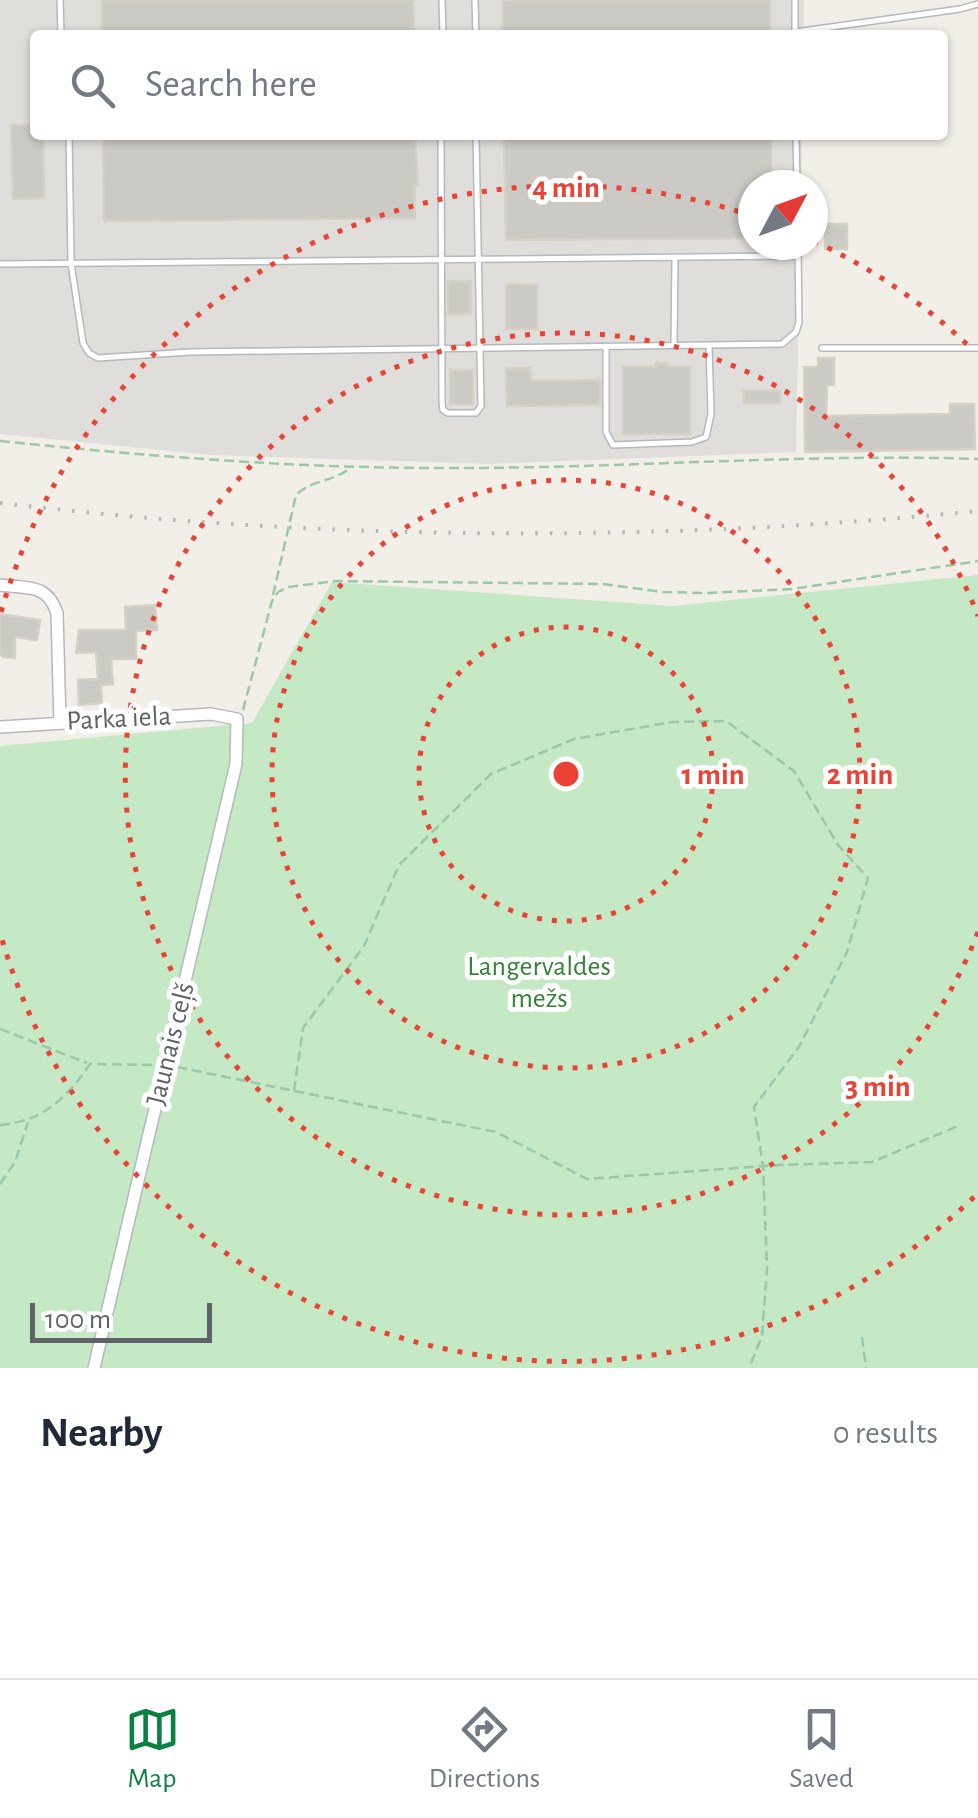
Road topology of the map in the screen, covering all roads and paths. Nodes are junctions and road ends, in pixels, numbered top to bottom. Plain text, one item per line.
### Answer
1 (60, 0) edge
2 (442, 0) edge
3 (475, 0) edge
4 (795, 0) edge
5 (978, 4) edge
6 (60, 30) edge
7 (443, 30) edge
8 (476, 30) edge
9 (795, 30) edge
10 (817, 30) edge
11 (68, 140) edge
12 (441, 140) edge
13 (476, 140) edge
14 (796, 140) edge
15 (797, 170) edge
16 (738, 256) edge
17 (675, 257) junction
18 (442, 259) junction
19 (478, 260) junction
20 (798, 260) edge
21 (71, 262) junction
22 (0, 264) edge
23 (674, 345) junction
24 (709, 345) junction
25 (606, 346) junction
26 (822, 348) dead end
27 (978, 348) edge
28 (439, 350) junction
29 (478, 350) junction
30 (0, 441) edge
31 (978, 459) edge
32 (352, 466) junction
33 (978, 561) edge
34 (0, 585) edge
35 (272, 601) junction
36 (238, 719) junction
37 (60, 722) junction
38 (0, 727) edge
39 (0, 1029) edge
40 (90, 1064) junction
41 (166, 1065) junction
42 (294, 1091) junction
43 (28, 1122) junction
44 (0, 1125) edge
45 (958, 1126) dead end
46 (763, 1166) junction
47 (0, 1184) edge
48 (862, 1338) dead end
49 (94, 1368) edge
50 (749, 1368) edge
51 (866, 1368) edge

1 - 6 lane
2 - 7 lane
3 - 8 lane
4 - 9 lane
5 - 10 lane
11 - 21 lane
12 - 18 lane
13 - 19 lane
14 - 15 lane
16 - 17 lane
17 - 19 lane
17 - 23 lane
18 - 19 lane
18 - 21 lane
18 - 28 lane
19 - 29 lane
20 - 24 lane
21 - 22 lane
21 - 28 lane
23 - 24 lane
23 - 25 lane
24 - 25 lane
25 - 29 lane
26 - 27 lane
28 - 29 lane
28 - 29 lane
30 - 32 path
31 - 32 path
32 - 35 path
33 - 35 path
34 - 37 street
35 - 36 path
36 - 37 street, Parka iela
36 - 41 street, Jaunais ceļš
37 - 38 street, Parka iela
39 - 40 path
40 - 41 path
40 - 43 path
41 - 42 path
41 - 49 street, Jaunais ceļš
42 - 46 path
42 - 46 path
43 - 44 path
43 - 47 path
45 - 46 path
46 - 50 path
48 - 51 path

